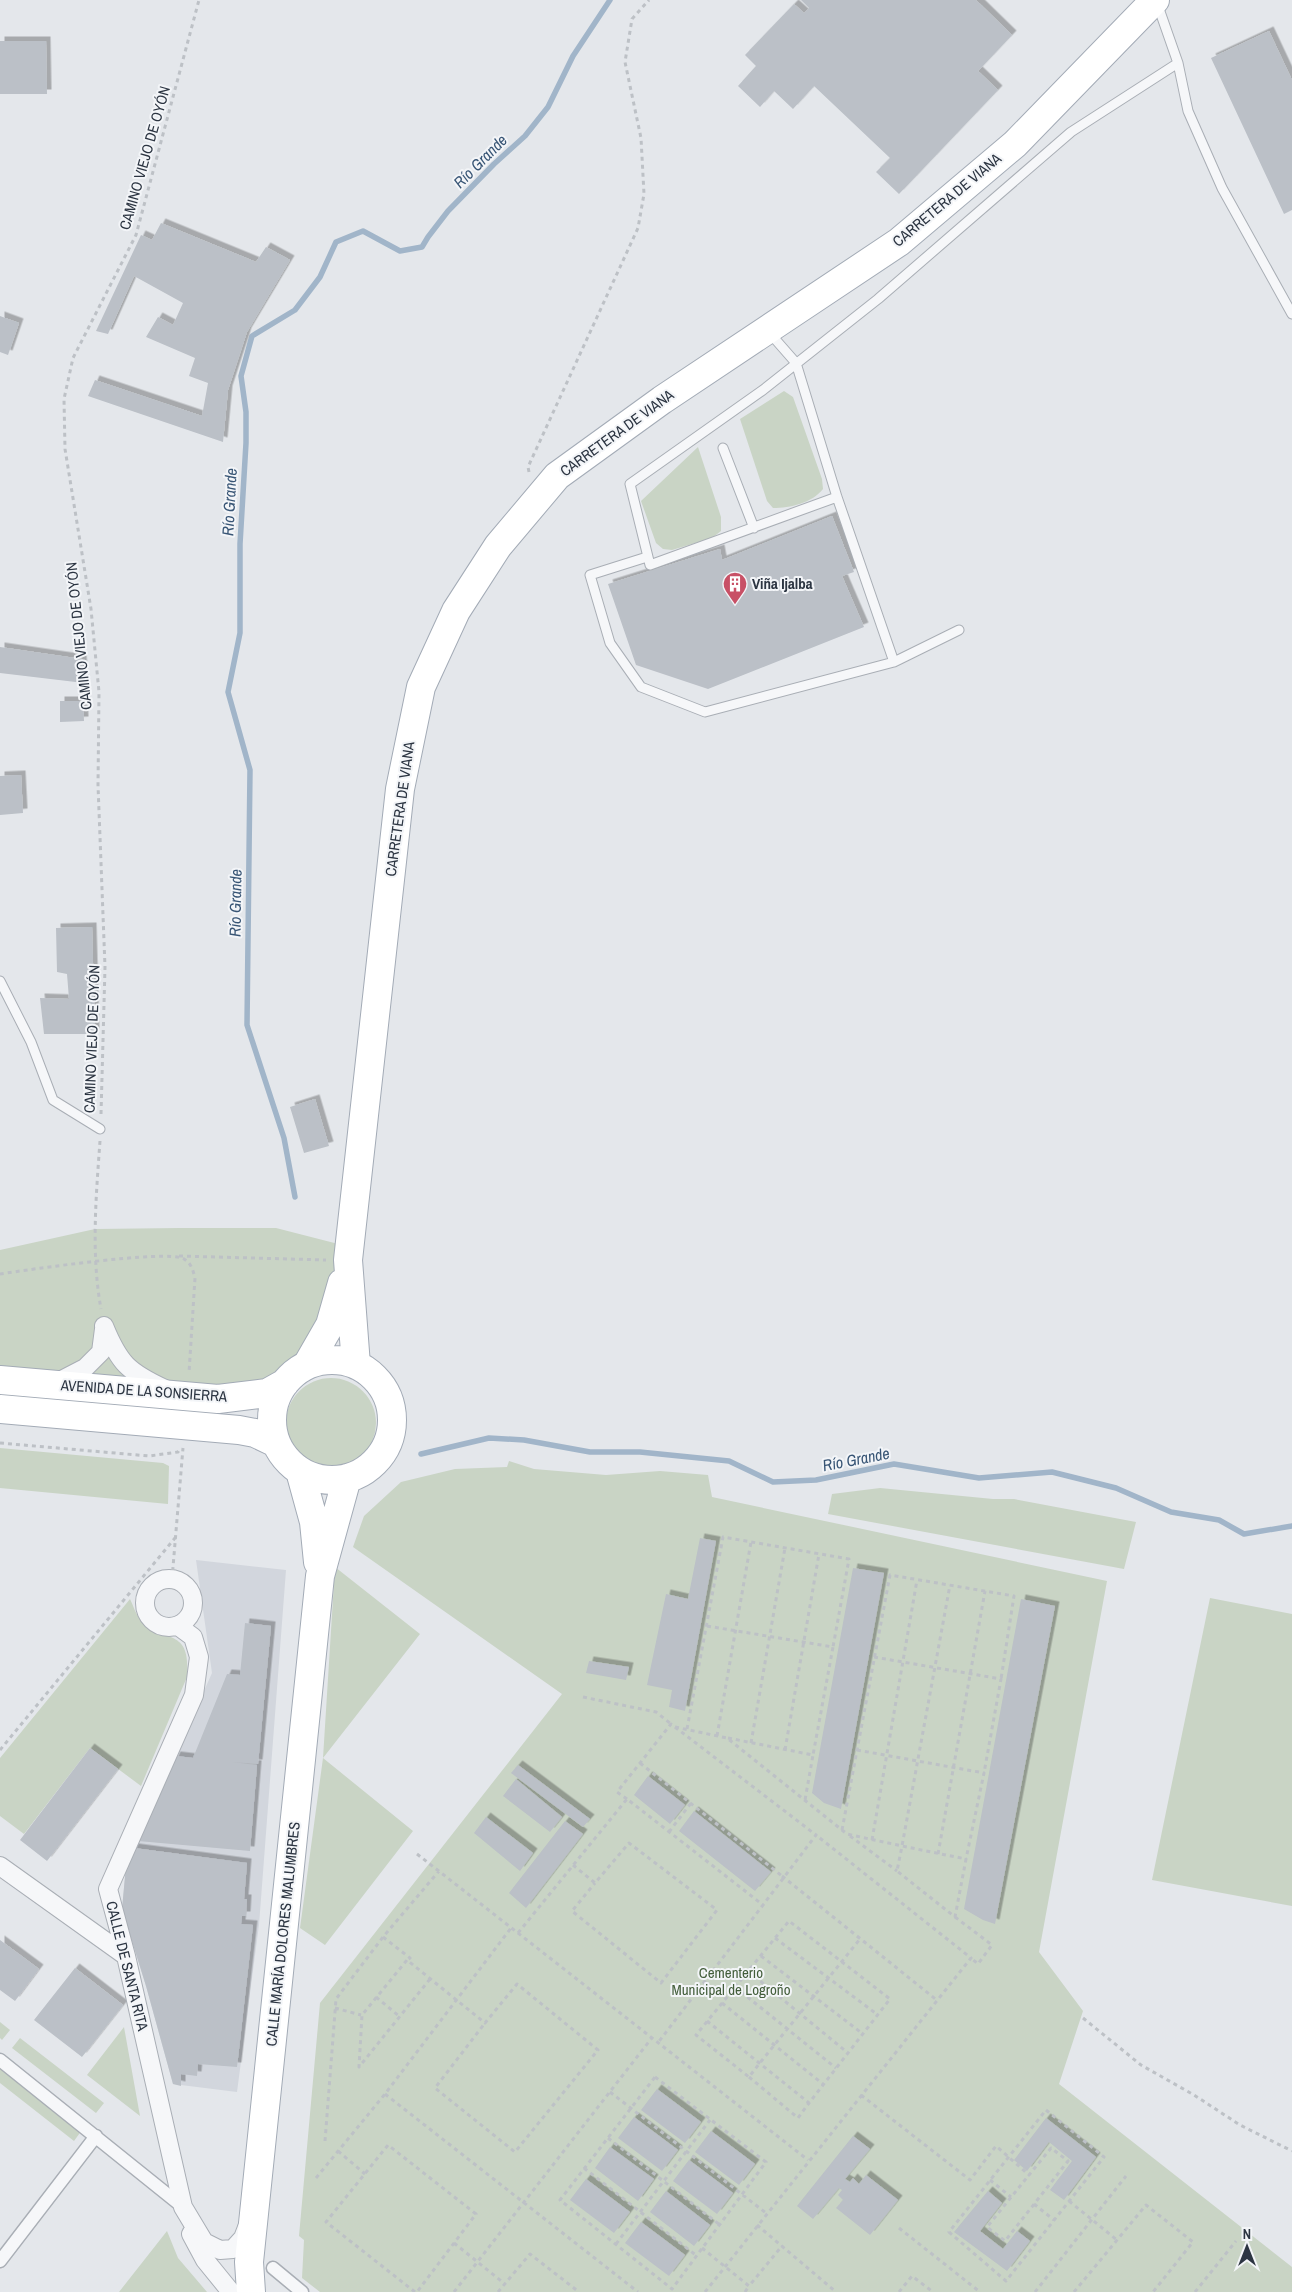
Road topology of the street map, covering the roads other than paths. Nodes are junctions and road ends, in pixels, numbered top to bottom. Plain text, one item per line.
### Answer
1 (1156, 0) edge
2 (1178, 63) junction
3 (1292, 314) edge
4 (768, 330) junction
5 (796, 364) junction
6 (723, 448) dead end
7 (837, 497) junction
8 (754, 528) junction
9 (648, 557) junction
10 (959, 630) dead end
11 (894, 662) junction
12 (0, 981) edge
13 (100, 1129) road end
14 (348, 1260) junction
15 (307, 1365) junction
16 (356, 1365) junction
17 (0, 1380) edge
18 (285, 1383) junction
19 (54, 1384) junction
20 (183, 1396) junction
21 (0, 1409) edge
22 (276, 1442) junction
23 (300, 1471) junction
24 (347, 1478) junction
25 (320, 1576) junction
26 (178, 1626) junction
27 (0, 1866) edge
28 (126, 1956) junction
29 (0, 2060) edge
30 (96, 2136) junction
31 (255, 2206) junction
32 (183, 2207) junction
33 (0, 2261) edge
34 (273, 2268) dead end
35 (231, 2292) edge
36 (251, 2292) edge
37 (302, 2292) edge

1 - 2 lane
1 - 4 main road, CARRETERA DE VIANA
2 - 3 lane
2 - 5 lane
4 - 5 lane
4 - 14 main road, CARRETERA DE VIANA
5 - 7 lane
5 - 9 lane
6 - 8 lane
7 - 8 lane
7 - 11 lane
8 - 9 lane
9 - 11 lane
10 - 11 lane
12 - 13 lane
14 - 15 main road, CARRETERA DE VIANA
14 - 16 main road, CARRETERA DE VIANA
15 - 16 main road
15 - 18 main road
16 - 24 main road
17 - 19 main road, AVENIDA DE LA SONSIERRA
18 - 20 main road, AVENIDA DE LA SONSIERRA
18 - 22 main road
19 - 20 main road, AVENIDA DE LA SONSIERRA
19 - 20 street
21 - 22 main road, AVENIDA DE LA SONSIERRA
22 - 23 main road
23 - 24 main road
23 - 25 main road, CALLE MARÍA DOLORES MALUMBRES
24 - 25 main road, CALLE MARÍA DOLORES MALUMBRES
25 - 31 main road, CALLE MARÍA DOLORES MALUMBRES
26 - 26 street
26 - 28 street, CALLE DE SANTA RITA
27 - 28 street
28 - 32 street, CALLE DE SANTA RITA
29 - 30 street
30 - 32 street
30 - 33 street
31 - 32 street, CALLE DE SANTA RITA
31 - 36 main road, CALLE MARÍA DOLORES MALUMBRES
32 - 35 street
34 - 37 street

